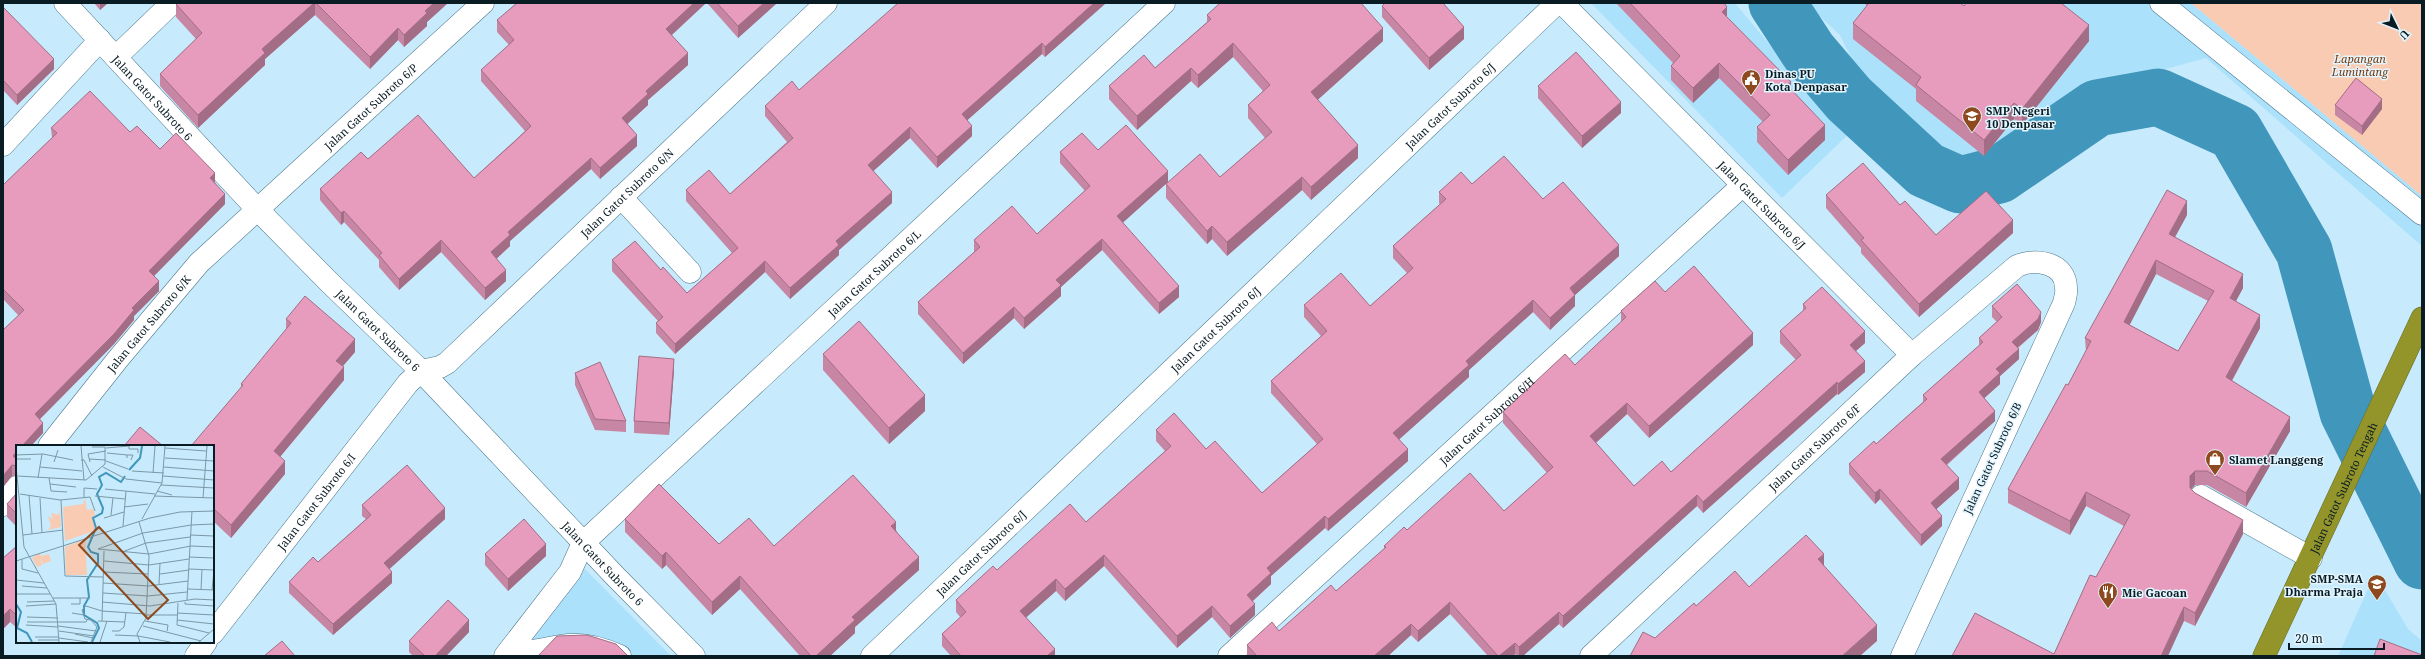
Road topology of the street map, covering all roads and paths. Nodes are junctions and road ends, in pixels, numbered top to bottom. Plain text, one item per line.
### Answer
1 (64, 3) edge
2 (172, 3) edge
3 (483, 3) edge
4 (826, 3) edge
5 (1164, 3) edge
6 (1557, 3) edge
7 (1562, 3) edge
8 (2161, 3) edge
9 (100, 40) junction
10 (116, 57) junction
11 (3, 145) edge
12 (1743, 185) junction
13 (621, 197) junction
14 (257, 209) junction
15 (2422, 214) edge
16 (2049, 265) joint
17 (690, 272) dead end
18 (2422, 318) edge
19 (1912, 355) junction
20 (421, 371) junction
21 (50, 445) edge
22 (16, 488) edge
23 (2201, 496) edge
24 (3, 505) edge
25 (583, 543) junction
26 (2311, 558) junction
27 (214, 632) edge
28 (205, 643) edge
29 (508, 653) edge
30 (1597, 653) edge
31 (196, 656) edge
32 (620, 656) edge
33 (694, 656) edge
34 (872, 656) edge
35 (1229, 656) edge
36 (1902, 656) edge
37 (2264, 656) edge

1 - 9 street, Jalan Gatot Subroto 6
2 - 10 street
3 - 14 street, Jalan Gatot Subroto 6/P
4 - 13 street, Jalan Gatot Subroto 6/N
5 - 25 street, Jalan Gatot Subroto 6/L
6 - 34 street, Jalan Gatot Subroto 6/J
7 - 12 street, Jalan Gatot Subroto 6/J
8 - 15 street
9 - 10 street, Jalan Gatot Subroto 6
9 - 11 street
10 - 14 street, Jalan Gatot Subroto 6
12 - 19 street, Jalan Gatot Subroto 6/J
12 - 35 street, Jalan Gatot Subroto 6/H
13 - 17 street
13 - 20 street, Jalan Gatot Subroto 6/N
14 - 20 street, Jalan Gatot Subroto 6
14 - 21 street, Jalan Gatot Subroto 6/K
16 - 19 street, Jalan Gatot Subroto 6/F
16 - 36 street, Jalan Gatot Subroto 6/B
18 - 26 highway, Jalan Gatot Subroto Tengah
19 - 30 street, Jalan Gatot Subroto 6/F
20 - 25 street, Jalan Gatot Subroto 6
20 - 27 street, Jalan Gatot Subroto 6/I
22 - 24 street
23 - 26 street
25 - 29 street
25 - 33 street, Jalan Gatot Subroto 6
26 - 37 highway, Jalan Gatot Subroto Tengah
28 - 31 street
29 - 32 street

